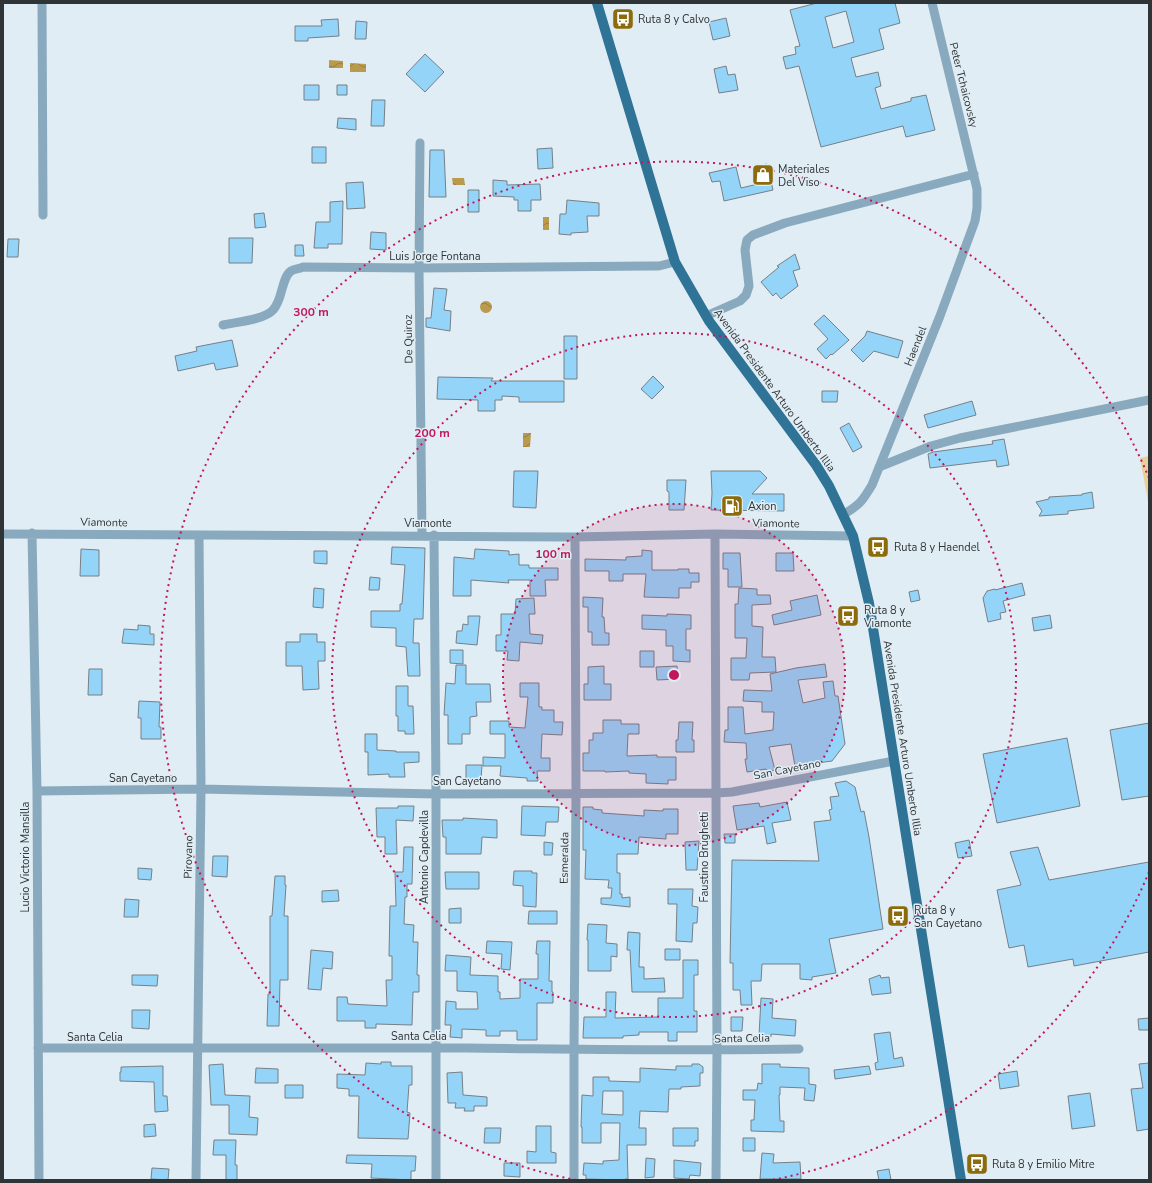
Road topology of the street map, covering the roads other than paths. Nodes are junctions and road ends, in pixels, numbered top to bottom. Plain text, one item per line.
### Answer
1 (42, 3) edge
2 (597, 3) edge
3 (932, 3) edge
4 (420, 143) dead end
5 (974, 174) junction
6 (43, 215) dead end
7 (675, 262) junction
8 (419, 268) junction
9 (706, 316) junction
10 (223, 325) dead end
11 (1149, 400) edge
12 (879, 468) junction
13 (844, 514) junction
14 (3, 534) edge
15 (32, 534) junction
16 (715, 534) junction
17 (199, 535) junction
18 (422, 535) junction
19 (434, 535) junction
20 (575, 536) junction
21 (853, 536) junction
22 (894, 761) junction
23 (201, 790) junction
24 (37, 791) junction
25 (576, 793) junction
26 (716, 793) junction
27 (436, 794) junction
28 (38, 1048) junction
29 (436, 1048) junction
30 (197, 1049) junction
31 (574, 1049) junction
32 (799, 1049) dead end
33 (717, 1051) junction
34 (39, 1180) edge
35 (196, 1180) edge
36 (436, 1180) edge
37 (574, 1180) edge
38 (716, 1180) edge
39 (961, 1180) edge

1 - 6 street
2 - 7 main road, Avenida Presidente Arturo Umberto Illia
3 - 5 street, Peter Tchaicovsky
4 - 8 street, De Quiroz
5 - 9 street
5 - 12 street, Haendel
7 - 8 street, Luis Jorge Fontana
7 - 9 main road, Avenida Presidente Arturo Umberto Illia
8 - 10 street, Luis Jorge Fontana
8 - 18 street, De Quiroz
9 - 13 main road, Avenida Presidente Arturo Umberto Illia
11 - 12 street
12 - 13 street, Haendel
13 - 21 main road, Avenida Presidente Arturo Umberto Illia
14 - 15 street, Viamonte
15 - 17 street, Viamonte
15 - 24 street, Lucio Victorio Mansilla
16 - 20 street, Viamonte
16 - 21 street, Viamonte
16 - 26 street, Faustino Brughetti
17 - 18 street, Viamonte
17 - 23 street, Pirovano
18 - 19 street, Viamonte
19 - 20 street, Viamonte
19 - 27 street, Antonio Capdevilla
20 - 25 street, Esmeralda
21 - 22 main road, Avenida Presidente Arturo Umberto Illia
22 - 26 street, San Cayetano
22 - 39 main road, Avenida Presidente Arturo Umberto Illia
23 - 24 street, San Cayetano
23 - 27 street, San Cayetano
23 - 30 street, Pirovano
24 - 28 street, Lucio Victorio Mansilla
25 - 26 street, San Cayetano
25 - 27 street, San Cayetano
25 - 31 street, Esmeralda
26 - 33 street, Faustino Brughetti
27 - 29 street, Antonio Capdevilla
28 - 30 street, Santa Celia
28 - 34 street, Lucio Victorio Mansilla
29 - 30 street, Santa Celia
29 - 31 street, Santa Celia
29 - 36 street, Antonio Capdevilla
30 - 35 street, Pirovano
31 - 33 street, Santa Celia
31 - 37 street, Esmeralda
32 - 33 street, Santa Celia
33 - 38 street, Faustino Brughetti

